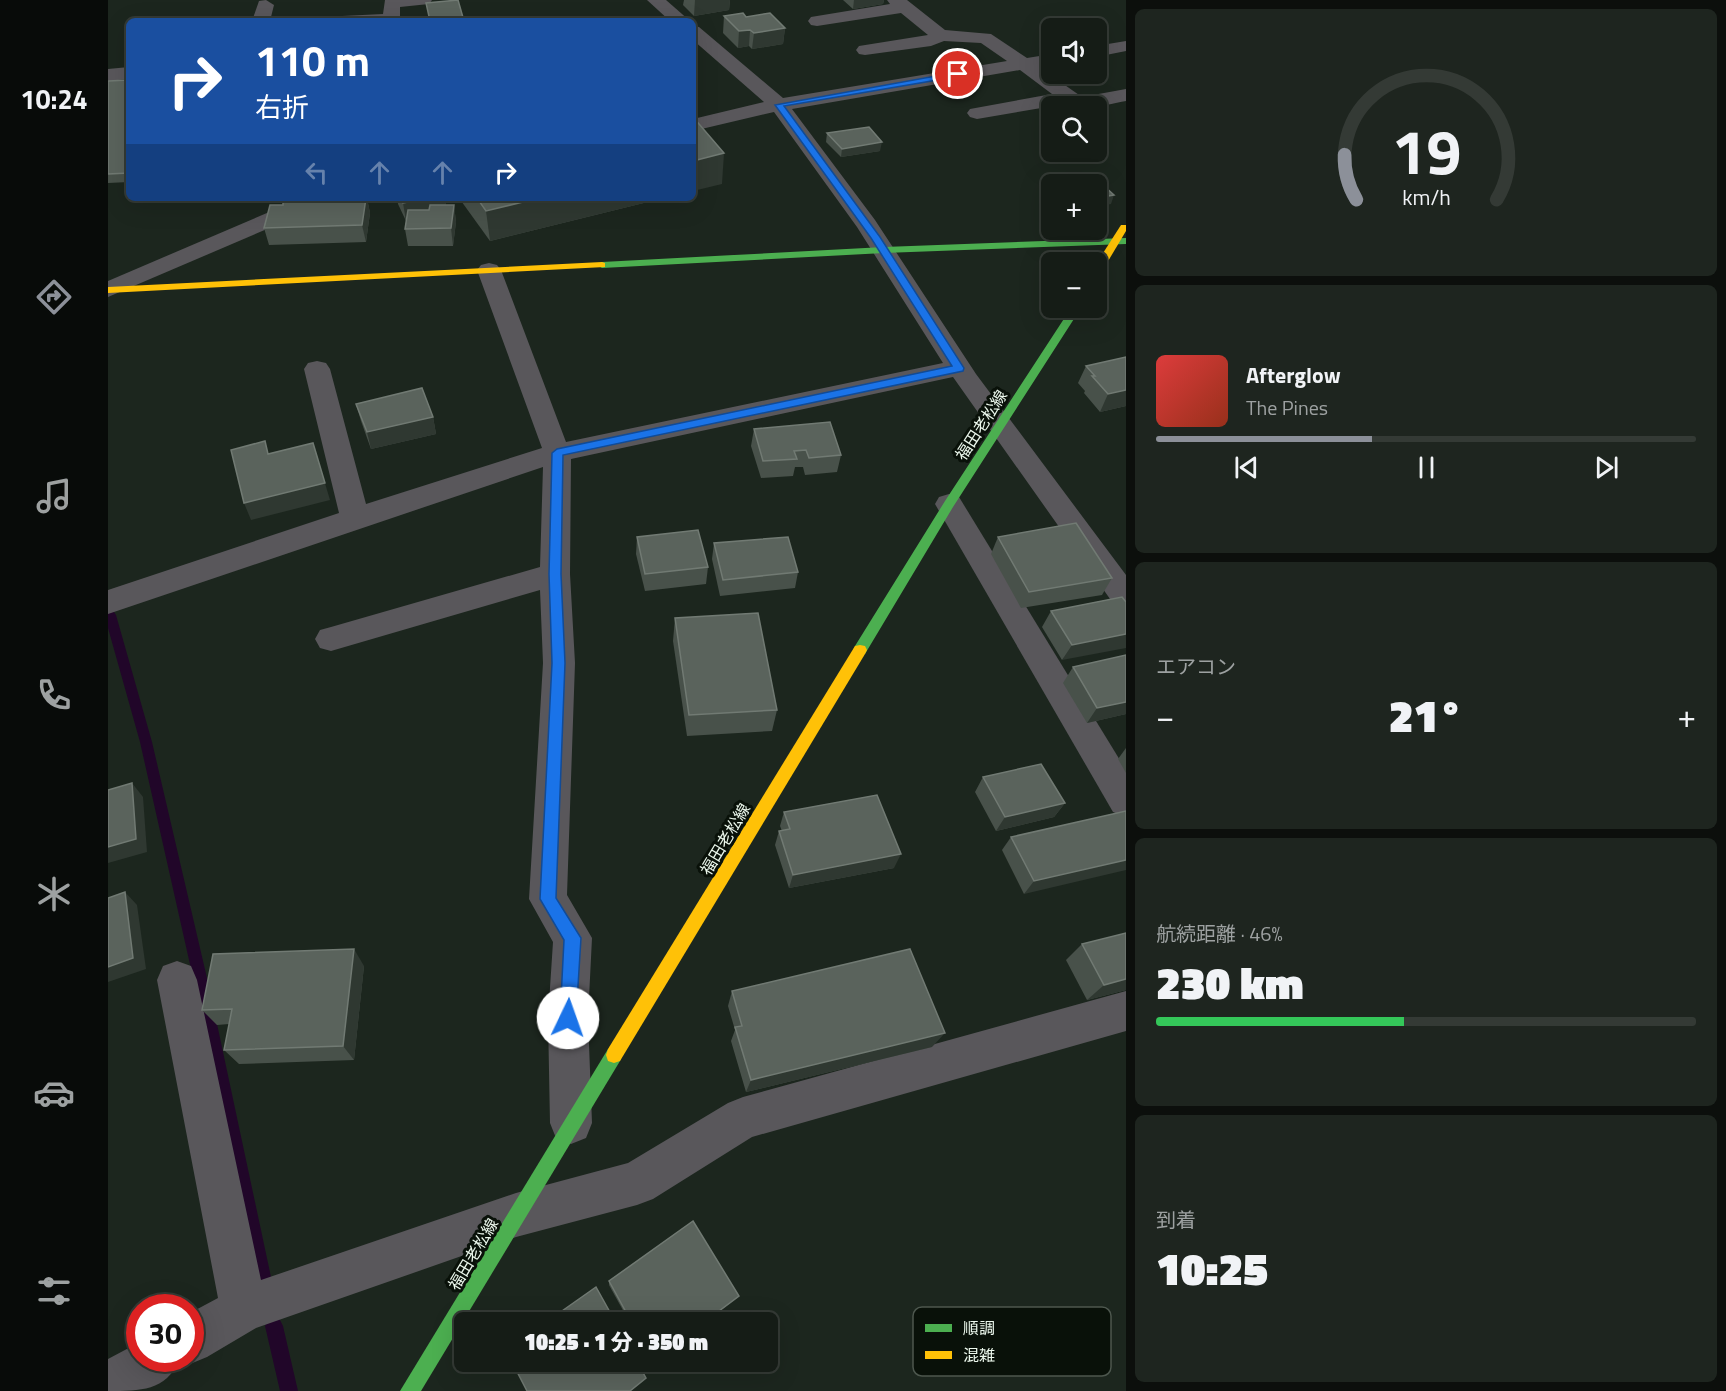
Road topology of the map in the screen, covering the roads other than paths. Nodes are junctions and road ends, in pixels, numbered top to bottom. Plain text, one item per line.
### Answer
1 (423, 0) edge
2 (656, 0) edge
3 (900, 3) edge
4 (391, 18) edge
5 (677, 18) edge
6 (817, 21) dead end
7 (696, 34) edge
8 (940, 35) junction
9 (1126, 46) edge
10 (1107, 49) edge
11 (865, 51) dead end
12 (1041, 61) edge
13 (1024, 64) junction
14 (126, 74) edge
15 (108, 75) edge
16 (1126, 94) edge
17 (1068, 96) edge
18 (1107, 98) edge
19 (1041, 102) edge
20 (779, 105) junction
21 (977, 113) dead end
22 (696, 123) edge
23 (313, 201) edge
24 (1126, 223) edge
25 (1121, 241) edge
26 (884, 250) junction
27 (1107, 259) edge
28 (489, 270) junction
29 (108, 290) edge
30 (1070, 318) edge
31 (959, 368) junction
32 (316, 369) dead end
33 (1001, 425) junction
34 (557, 453) junction
35 (949, 504) junction
36 (355, 518) junction
37 (555, 574) junction
38 (1126, 598) edge
39 (108, 602) edge
40 (331, 639) dead end
41 (1126, 801) edge
42 (177, 980) dead end
43 (1126, 1011) edge
44 (571, 1123) junction
45 (516, 1215) junction
46 (244, 1309) junction
47 (204, 1332) edge
48 (133, 1372) edge
49 (108, 1386) edge
50 (410, 1391) edge

1 - 4 street
2 - 5 street
3 - 6 street
3 - 8 street
7 - 20 street
8 - 11 street
8 - 13 street
9 - 10 street
12 - 13 street
13 - 17 street
13 - 20 street
14 - 15 street
16 - 18 street
19 - 21 street
20 - 22 street
20 - 26 street
23 - 29 street
24 - 25 main road
25 - 26 main road
25 - 27 main road
26 - 28 main road
26 - 31 street
28 - 29 main road
28 - 34 street
30 - 33 main road, 福田老松線
31 - 33 street
31 - 34 street
32 - 36 street
33 - 35 main road, 福田老松線
33 - 38 street
34 - 36 street
34 - 37 street
35 - 41 street
35 - 44 main road, 福田老松線
36 - 39 street
37 - 40 street
37 - 44 street
42 - 46 street
43 - 45 street
44 - 45 main road, 福田老松線
45 - 46 street
45 - 50 main road, 福田老松線
46 - 47 street
48 - 49 street

